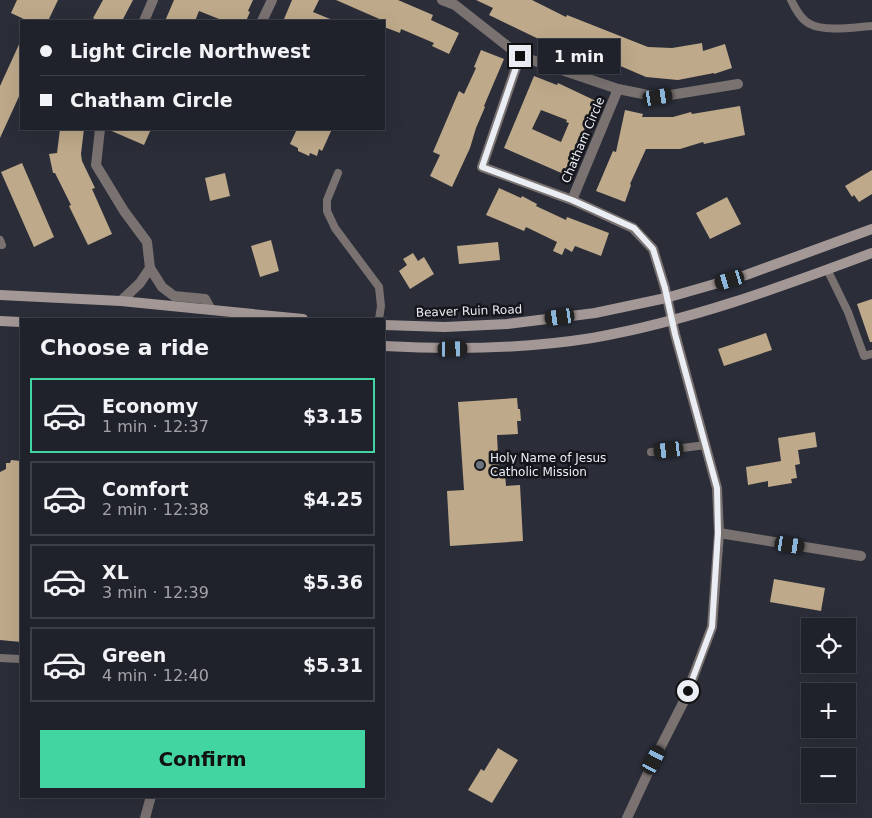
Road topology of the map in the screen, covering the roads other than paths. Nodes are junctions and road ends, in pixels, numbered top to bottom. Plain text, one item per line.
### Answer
1 (153, 0) edge
2 (272, 0) edge
3 (442, 0) edge
4 (791, 0) edge
5 (144, 20) edge
6 (262, 20) edge
7 (872, 26) edge
8 (520, 56) junction
9 (738, 84) dead end
10 (618, 90) junction
11 (100, 130) edge
12 (338, 173) dead end
13 (572, 200) junction
14 (872, 229) edge
15 (872, 253) edge
16 (150, 268) junction
17 (827, 269) junction
18 (0, 295) edge
19 (666, 298) junction
20 (121, 301) junction
21 (211, 310) junction
22 (296, 318) edge
23 (379, 318) edge
24 (0, 320) edge
25 (672, 320) junction
26 (20, 322) edge
27 (385, 326) edge
28 (385, 346) edge
29 (872, 354) edge
30 (706, 445) junction
31 (650, 452) dead end
32 (718, 533) junction
33 (861, 556) dead end
34 (0, 658) edge
35 (20, 659) edge
36 (150, 798) edge
37 (145, 818) edge
38 (627, 818) edge

1 - 5 street
2 - 6 street
3 - 8 street, Chatham Circle
4 - 7 lane
8 - 10 street, Chatham Circle
8 - 13 street, Chatham Circle
9 - 10 street, Chatham Circle
10 - 13 street, Chatham Circle
11 - 16 street
12 - 23 lane
13 - 19 street, Chatham Circle
14 - 19 main road, Beaver Ruin Road
15 - 17 main road
16 - 20 street
16 - 21 street
17 - 25 main road
17 - 29 lane
18 - 20 main road
19 - 25 street, Chatham Circle
19 - 27 main road, Beaver Ruin Road
20 - 21 main road
21 - 22 main road
24 - 26 main road
25 - 28 main road
25 - 30 street, Chatham Circle
30 - 31 lane
30 - 32 street, Chatham Circle
32 - 33 street
32 - 38 street, Chatham Circle
34 - 35 lane
36 - 37 street

